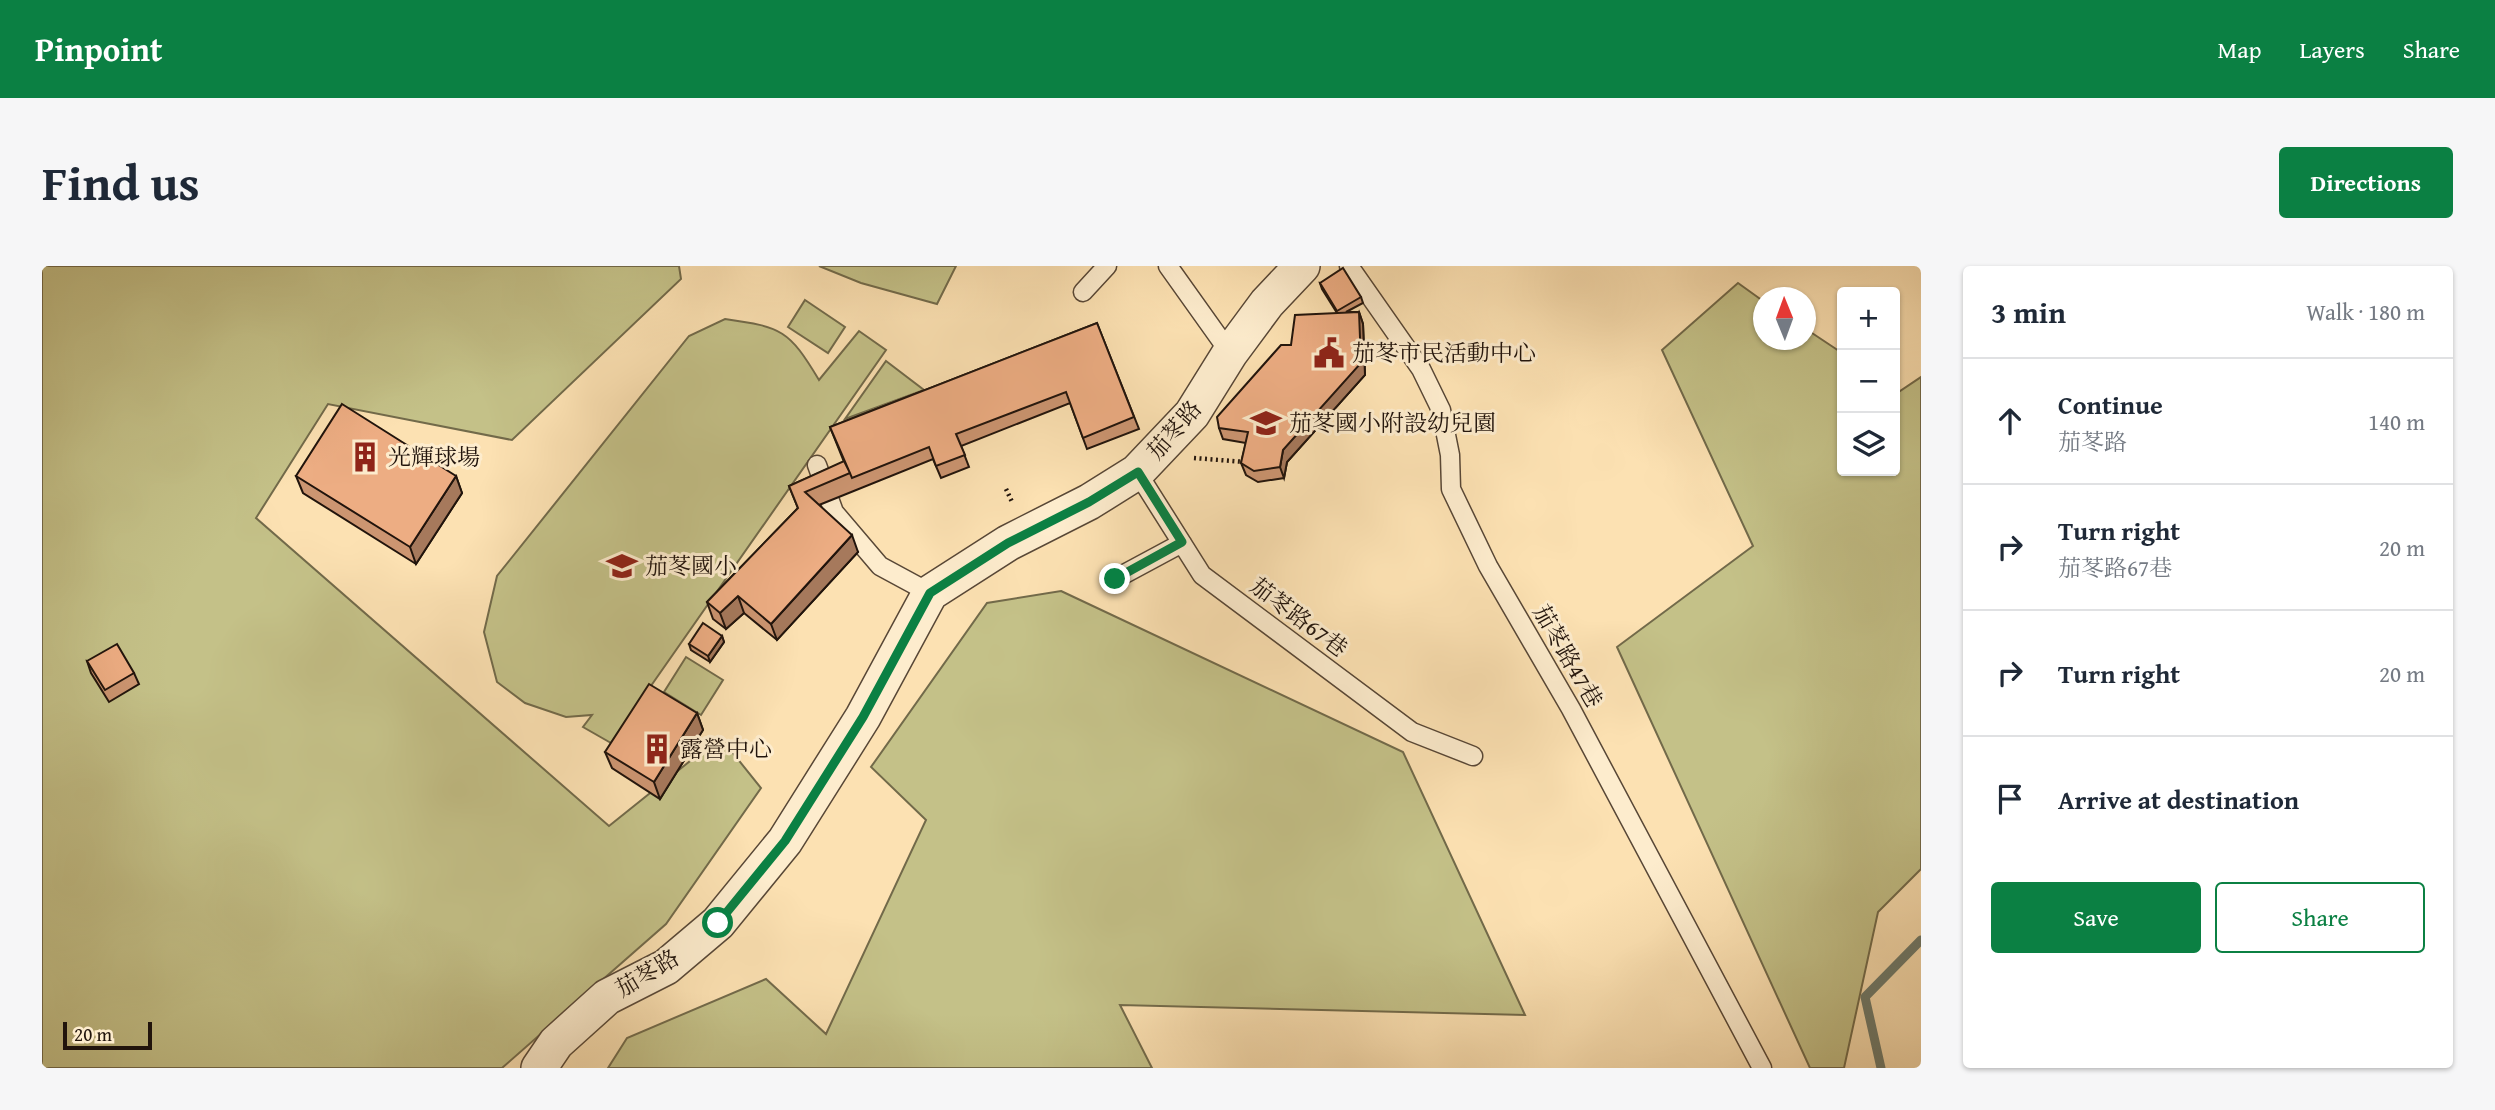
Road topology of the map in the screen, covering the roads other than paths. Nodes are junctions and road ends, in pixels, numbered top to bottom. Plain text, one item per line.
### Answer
1 (1107, 266) edge
2 (1168, 266) edge
3 (1302, 266) edge
4 (1349, 266) edge
5 (1083, 292) dead end
6 (1230, 353) junction
7 (817, 465) dead end
8 (1138, 472) junction
9 (1182, 542) junction
10 (1115, 579) dead end
11 (930, 593) junction
12 (1473, 756) dead end
13 (539, 1068) edge
14 (1762, 1068) edge

1 - 5 lane
2 - 6 lane
3 - 6 street, 茄苳路
4 - 14 lane, 茄苳路47巷
6 - 8 street, 茄苳路
7 - 11 lane
8 - 9 lane, 茄苳路67巷
8 - 11 street, 茄苳路
9 - 10 lane
9 - 12 lane, 茄苳路67巷
11 - 13 street, 茄苳路

